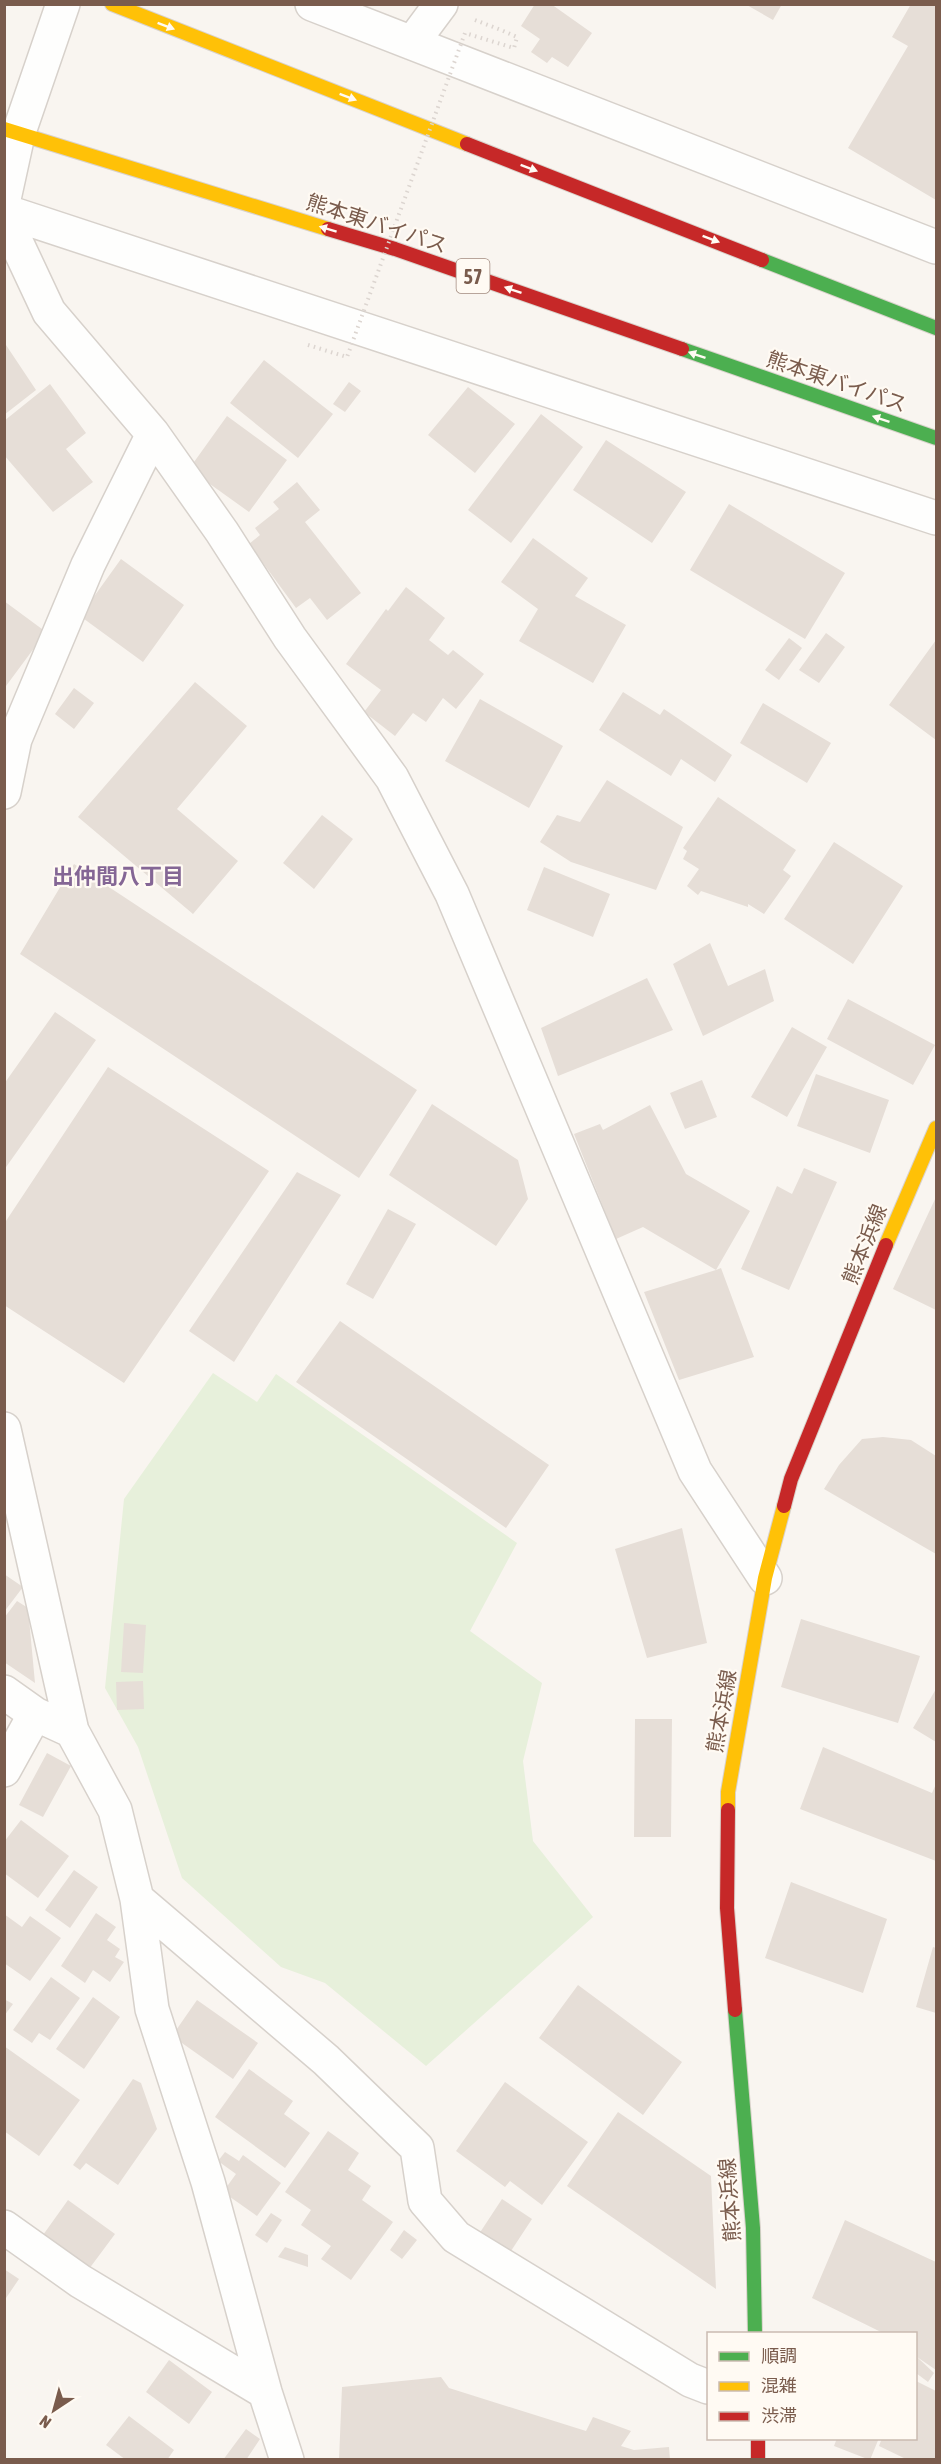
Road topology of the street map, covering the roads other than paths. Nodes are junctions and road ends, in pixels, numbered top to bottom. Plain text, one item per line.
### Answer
1 (63, 4) edge
2 (112, 4) edge
3 (312, 4) edge
4 (441, 4) edge
5 (412, 43) junction
6 (11, 132) edge
7 (4, 199) edge
8 (4, 213) edge
9 (936, 247) edge
10 (936, 328) edge
11 (153, 434) junction
12 (936, 438) edge
13 (936, 518) edge
14 (4, 792) edge
15 (936, 1128) edge
16 (4, 1429) edge
17 (765, 1578) junction
18 (4, 1692) edge
19 (35, 1714) junction
20 (72, 1731) junction
21 (4, 1770) edge
22 (137, 1899) junction
23 (4, 2227) edge
24 (755, 2332) edge
25 (707, 2387) edge
26 (265, 2392) junction
27 (758, 2440) edge
28 (287, 2460) edge
29 (759, 2460) edge

1 - 6 street
2 -> 10 main road
3 - 5 street
4 - 5 street
5 - 9 street
6 - 7 street
12 -> 6 main road, 熊本東バイパス / 57
8 - 11 street
8 - 13 street
11 - 14 street
11 - 17 street
15 - 17 main road, 熊本浜線
16 - 20 street
17 - 24 main road, 熊本浜線
18 - 19 street
19 - 20 street
19 - 21 street
20 - 22 street
22 - 25 street
22 - 26 street
23 - 26 street
26 - 28 street
27 - 29 main road

